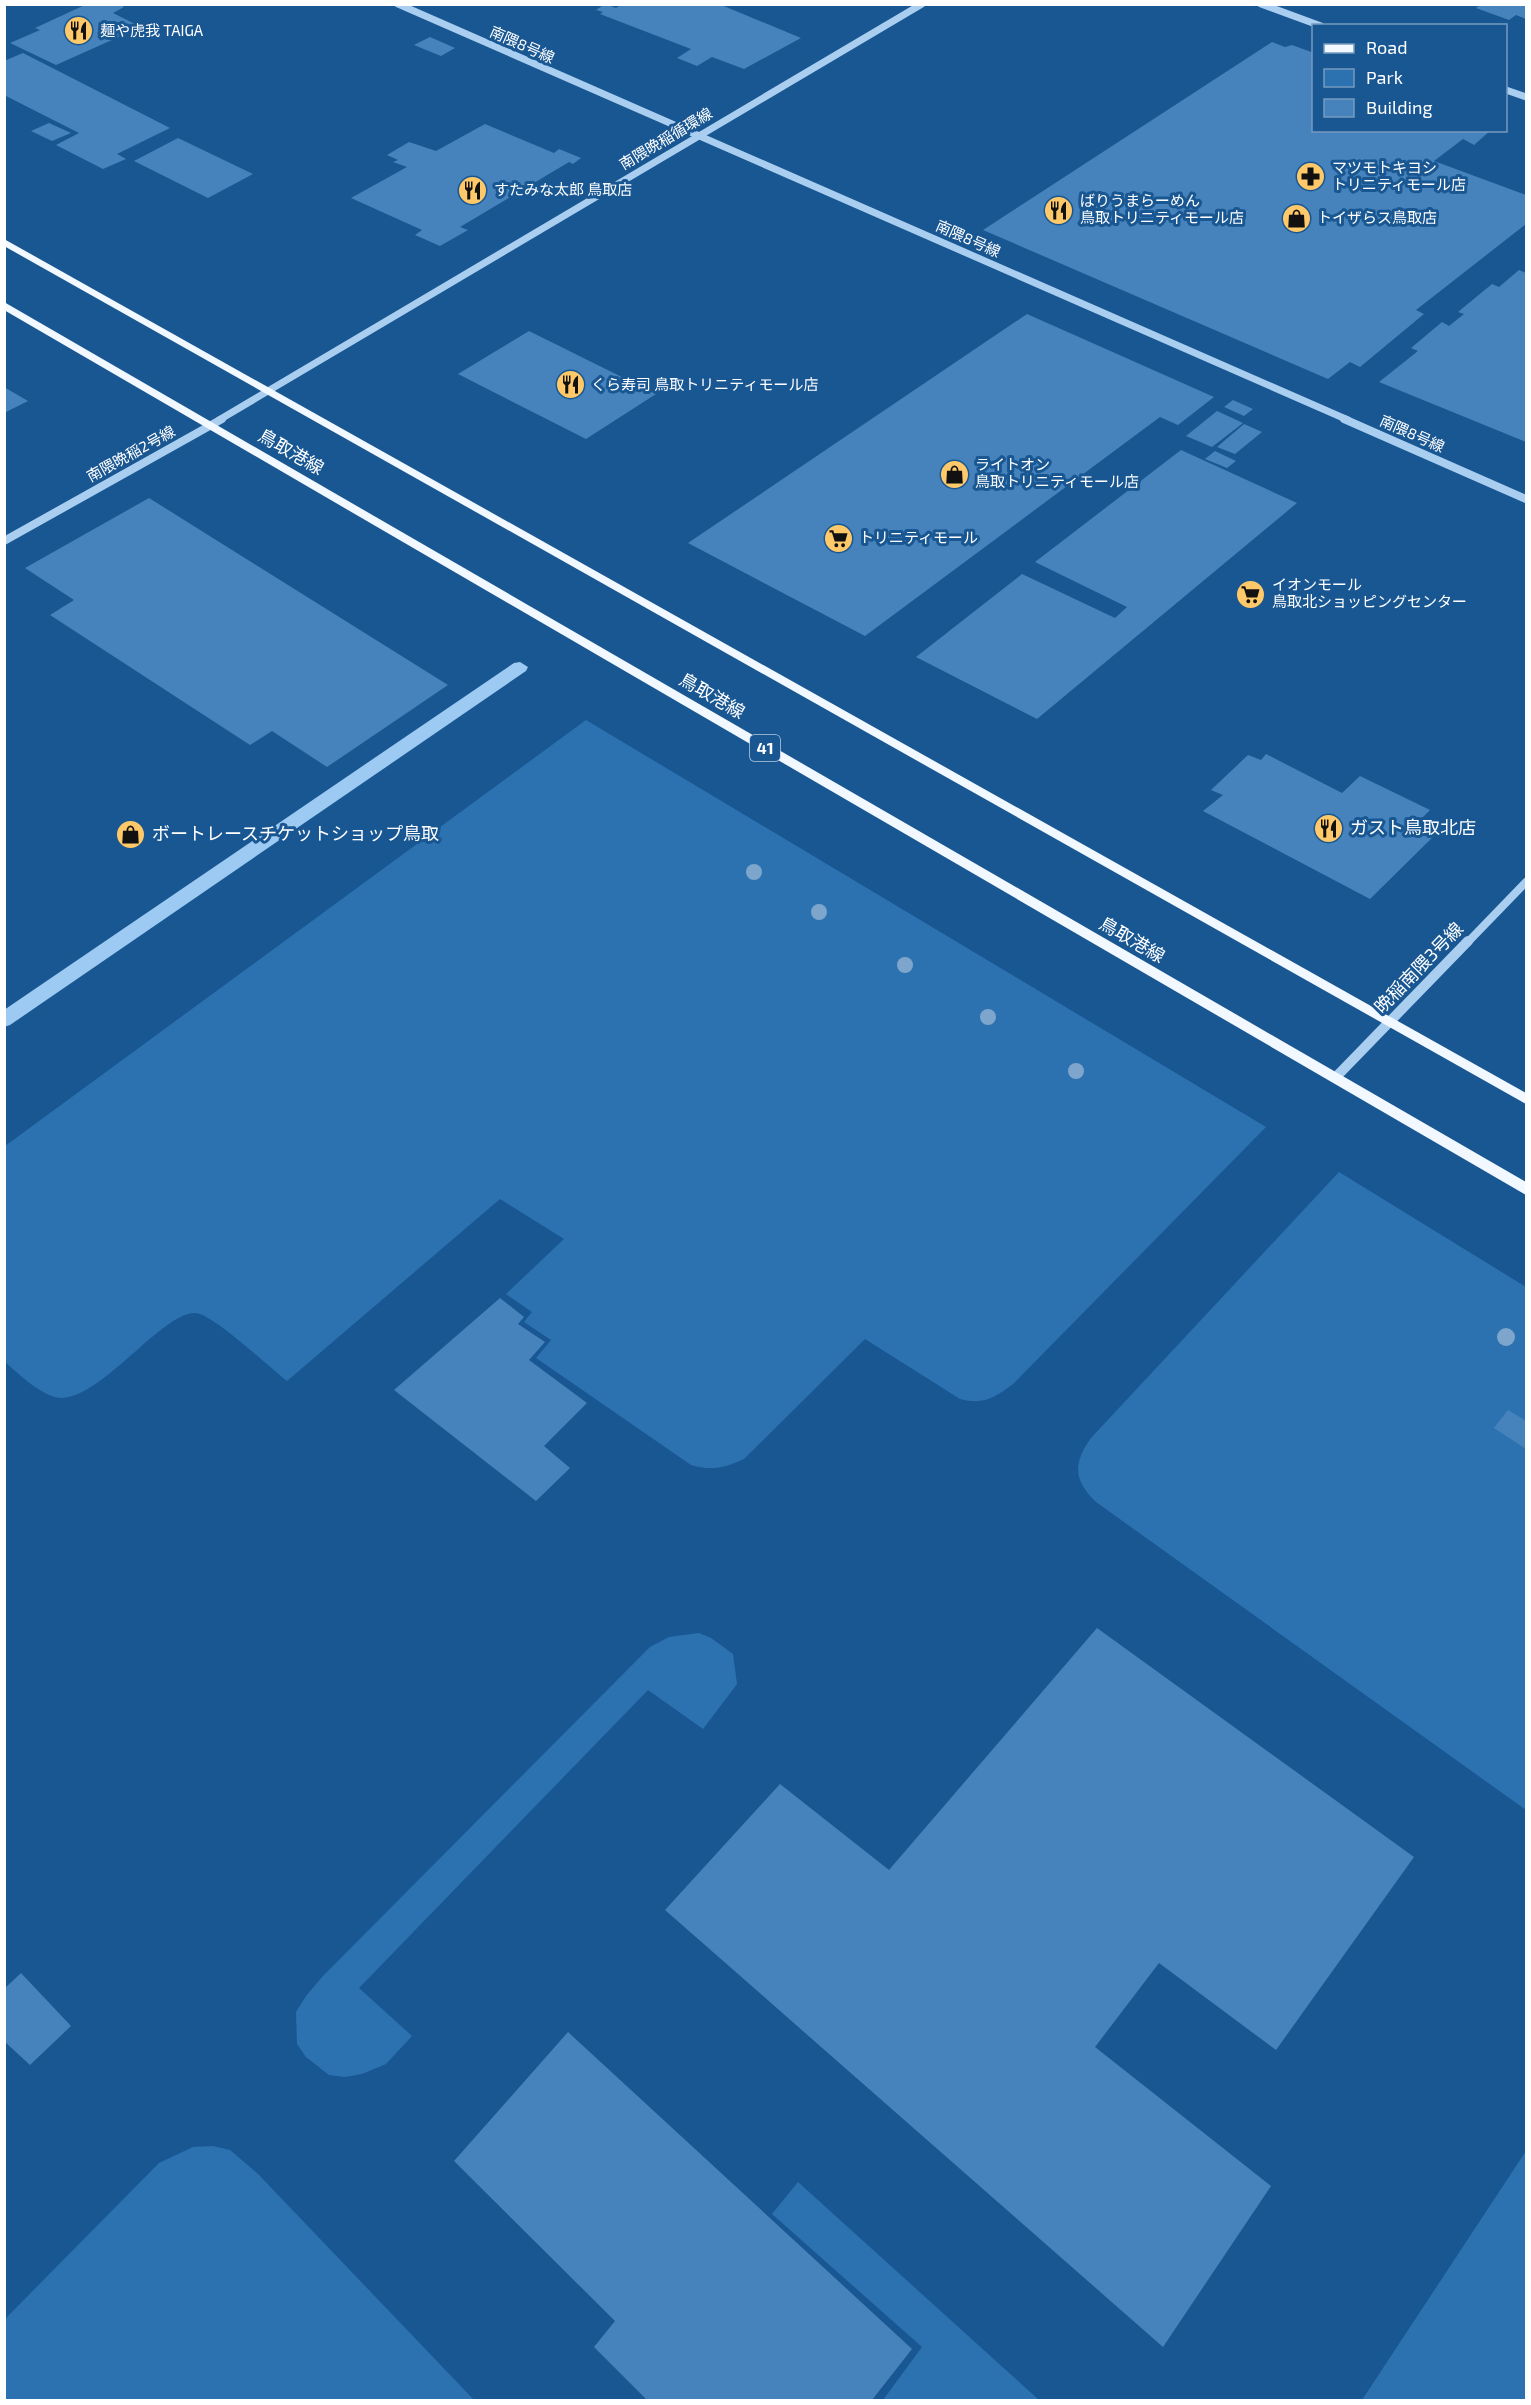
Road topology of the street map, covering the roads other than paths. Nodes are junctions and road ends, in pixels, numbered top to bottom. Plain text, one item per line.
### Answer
1 (398, 4) edge
2 (922, 4) edge
3 (1261, 4) edge
4 (1316, 24) edge
5 (1507, 90) edge
6 (1527, 98) edge
7 (701, 135) junction
8 (4, 242) edge
9 (4, 305) edge
10 (271, 391) junction
11 (210, 426) junction
12 (1527, 499) edge
13 (4, 541) edge
14 (1527, 882) edge
15 (1390, 1022) junction
16 (1335, 1078) junction
17 (1527, 1099) edge
18 (1527, 1189) edge

1 - 7 street, 南隈8号線
2 - 7 street, 南隈晩稲循環線
3 - 4 street
5 - 6 street
7 - 10 street, 南隈晩稲循環線
7 - 12 street, 南隈8号線
8 - 10 main road
9 - 11 main road, 鳥取港線 / 41
10 - 11 street, 南隈晩稲2号線
10 - 15 main road
11 - 13 street, 南隈晩稲2号線
11 - 16 main road, 鳥取港線 / 41
14 - 15 street, 晩稲南隈3号線
15 - 16 street, 晩稲南隈3号線
15 - 17 main road
16 - 18 main road, 鳥取港線 / 41

